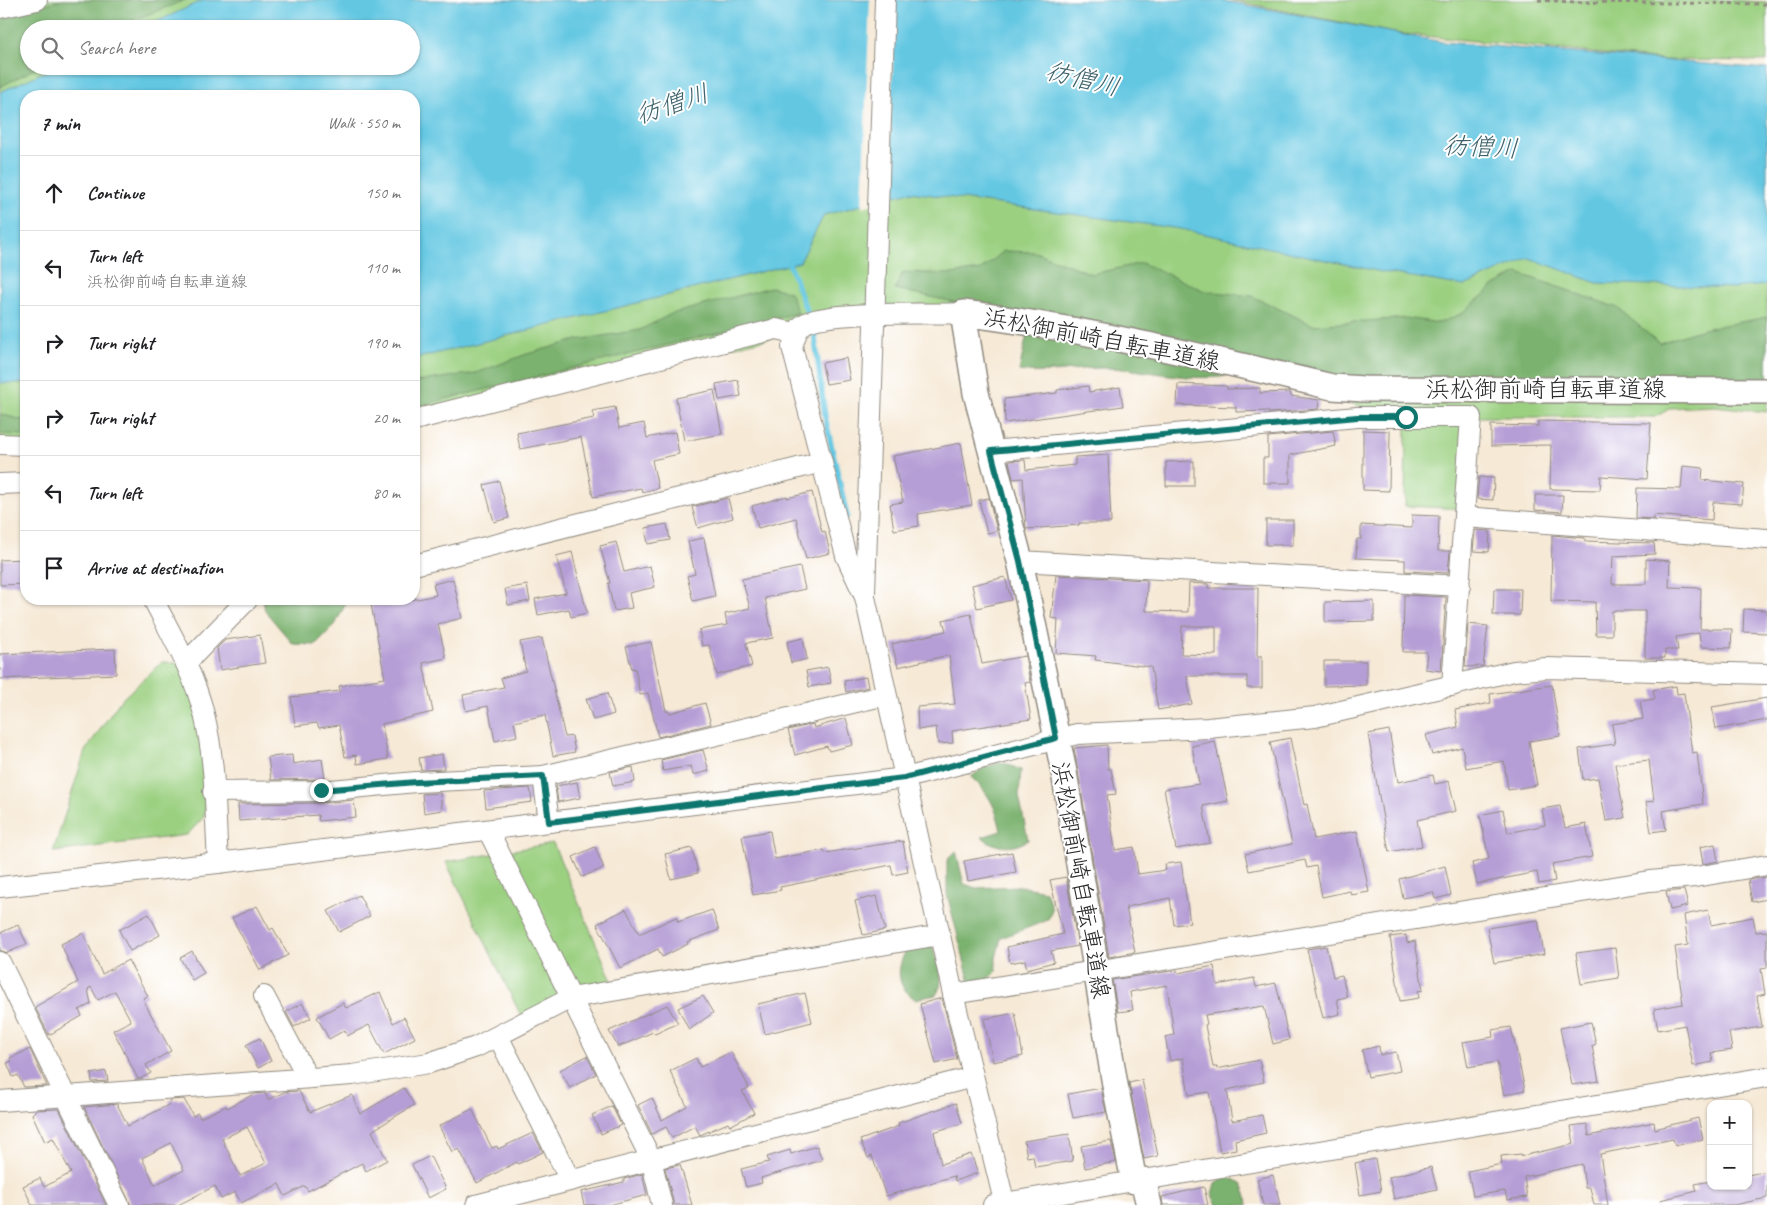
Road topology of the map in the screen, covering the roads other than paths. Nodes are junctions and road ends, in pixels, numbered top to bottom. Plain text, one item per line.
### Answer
1 (37, 0) edge
2 (885, 0) edge
3 (0, 8) edge
4 (874, 309) junction
5 (963, 314) junction
6 (796, 332) junction
7 (1767, 391) edge
8 (420, 418) edge
9 (0, 444) edge
10 (20, 445) edge
11 (991, 451) junction
12 (822, 462) junction
13 (20, 483) edge
14 (0, 484) edge
15 (1464, 517) junction
16 (1767, 539) edge
17 (1020, 561) junction
18 (420, 563) edge
19 (1460, 586) junction
20 (865, 597) junction
21 (156, 605) edge
22 (242, 605) edge
23 (186, 663) junction
24 (1767, 674) edge
25 (1452, 686) junction
26 (886, 694) junction
27 (1056, 738) junction
28 (543, 776) junction
29 (904, 778) junction
30 (213, 792) junction
31 (549, 822) junction
32 (488, 830) junction
33 (218, 863) junction
34 (1767, 865) edge
35 (0, 887) edge
36 (940, 935) junction
37 (0, 962) edge
38 (1097, 972) junction
39 (953, 994) junction
40 (264, 996) dead end
41 (571, 998) junction
42 (498, 1036) junction
43 (973, 1077) junction
44 (1767, 1077) edge
45 (308, 1078) junction
46 (66, 1096) junction
47 (0, 1102) edge
48 (651, 1159) junction
49 (570, 1180) junction
50 (1138, 1181) junction
51 (1000, 1204) edge
52 (119, 1205) edge
53 (476, 1205) edge
54 (662, 1205) edge
55 (1149, 1205) edge

1 - 3 street
2 - 4 street
4 - 5 street
4 - 6 street
4 - 20 street
5 - 7 main road, 浜松御前崎自転車道線
5 - 11 main road, 浜松御前崎自転車道線
6 - 8 street
6 - 12 street
9 - 10 street
11 - 15 street
11 - 17 main road, 浜松御前崎自転車道線
12 - 18 street
12 - 20 street
13 - 14 street
15 - 16 street
15 - 19 street
17 - 19 street
17 - 27 main road, 浜松御前崎自転車道線
19 - 25 street
20 - 26 street
21 - 23 street
22 - 23 street
23 - 30 street
24 - 25 street
25 - 27 street
26 - 28 street
26 - 29 street
27 - 29 street
27 - 38 main road, 浜松御前崎自転車道線
28 - 30 street
28 - 31 street
29 - 31 street
29 - 36 street
30 - 33 street
31 - 32 street
32 - 33 street
32 - 41 street
33 - 35 street
34 - 38 street
36 - 39 street
36 - 41 street
37 - 46 street
38 - 39 street
38 - 50 main road, 浜松御前崎自転車道線
39 - 43 street
40 - 45 street
41 - 42 street
41 - 48 street
42 - 45 street
42 - 49 street
43 - 48 street
43 - 51 street
44 - 50 street
45 - 46 street
46 - 47 street
46 - 52 street
48 - 49 street
48 - 54 street
49 - 53 street
50 - 51 street
50 - 55 main road, 浜松御前崎自転車道線

